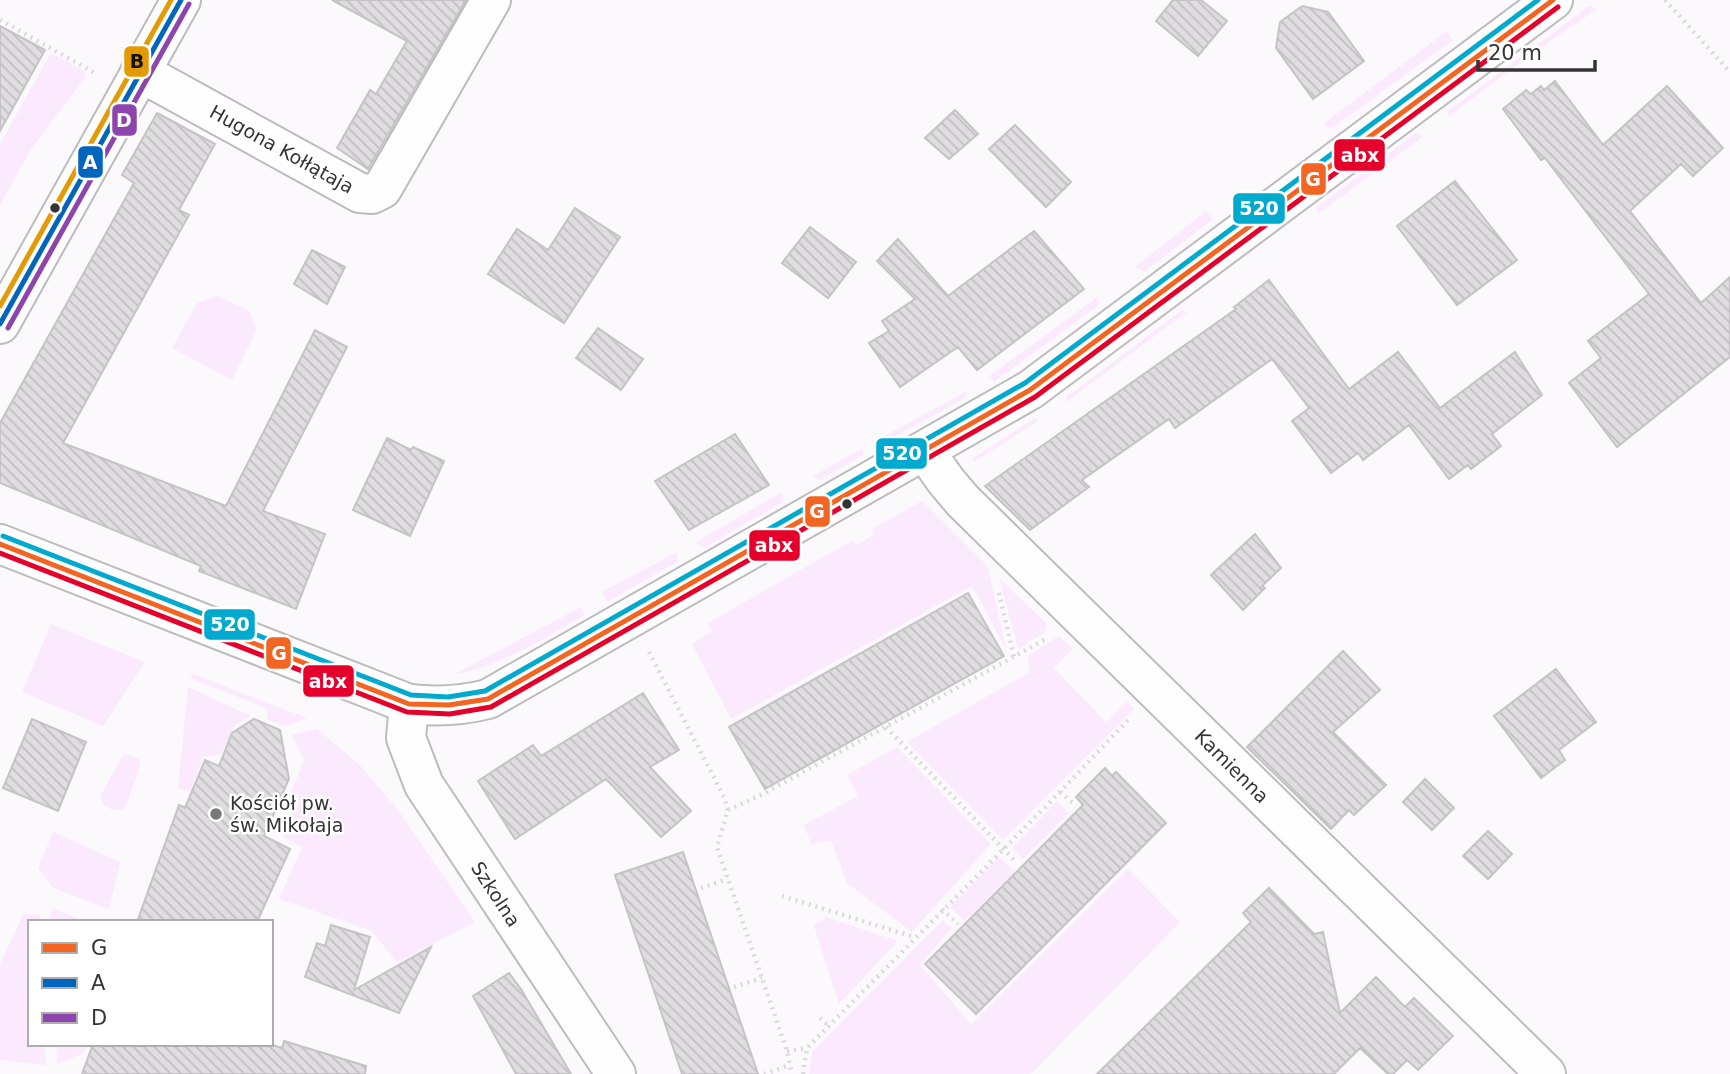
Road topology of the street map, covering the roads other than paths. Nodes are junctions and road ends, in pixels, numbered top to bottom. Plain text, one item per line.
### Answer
1 (181, 0) edge
2 (491, 0) edge
3 (1553, 0) edge
4 (140, 72) junction
5 (0, 324) edge
6 (925, 451) junction
7 (0, 544) edge
8 (409, 704) junction
9 (616, 1074) edge
10 (1546, 1074) edge

1 - 4 main road
2 - 4 main road, Hugona Kołłątaja
3 - 6 main road
4 - 5 main road
6 - 8 main road
6 - 10 main road, Kamienna
7 - 8 main road
8 - 9 main road, Szkolna

